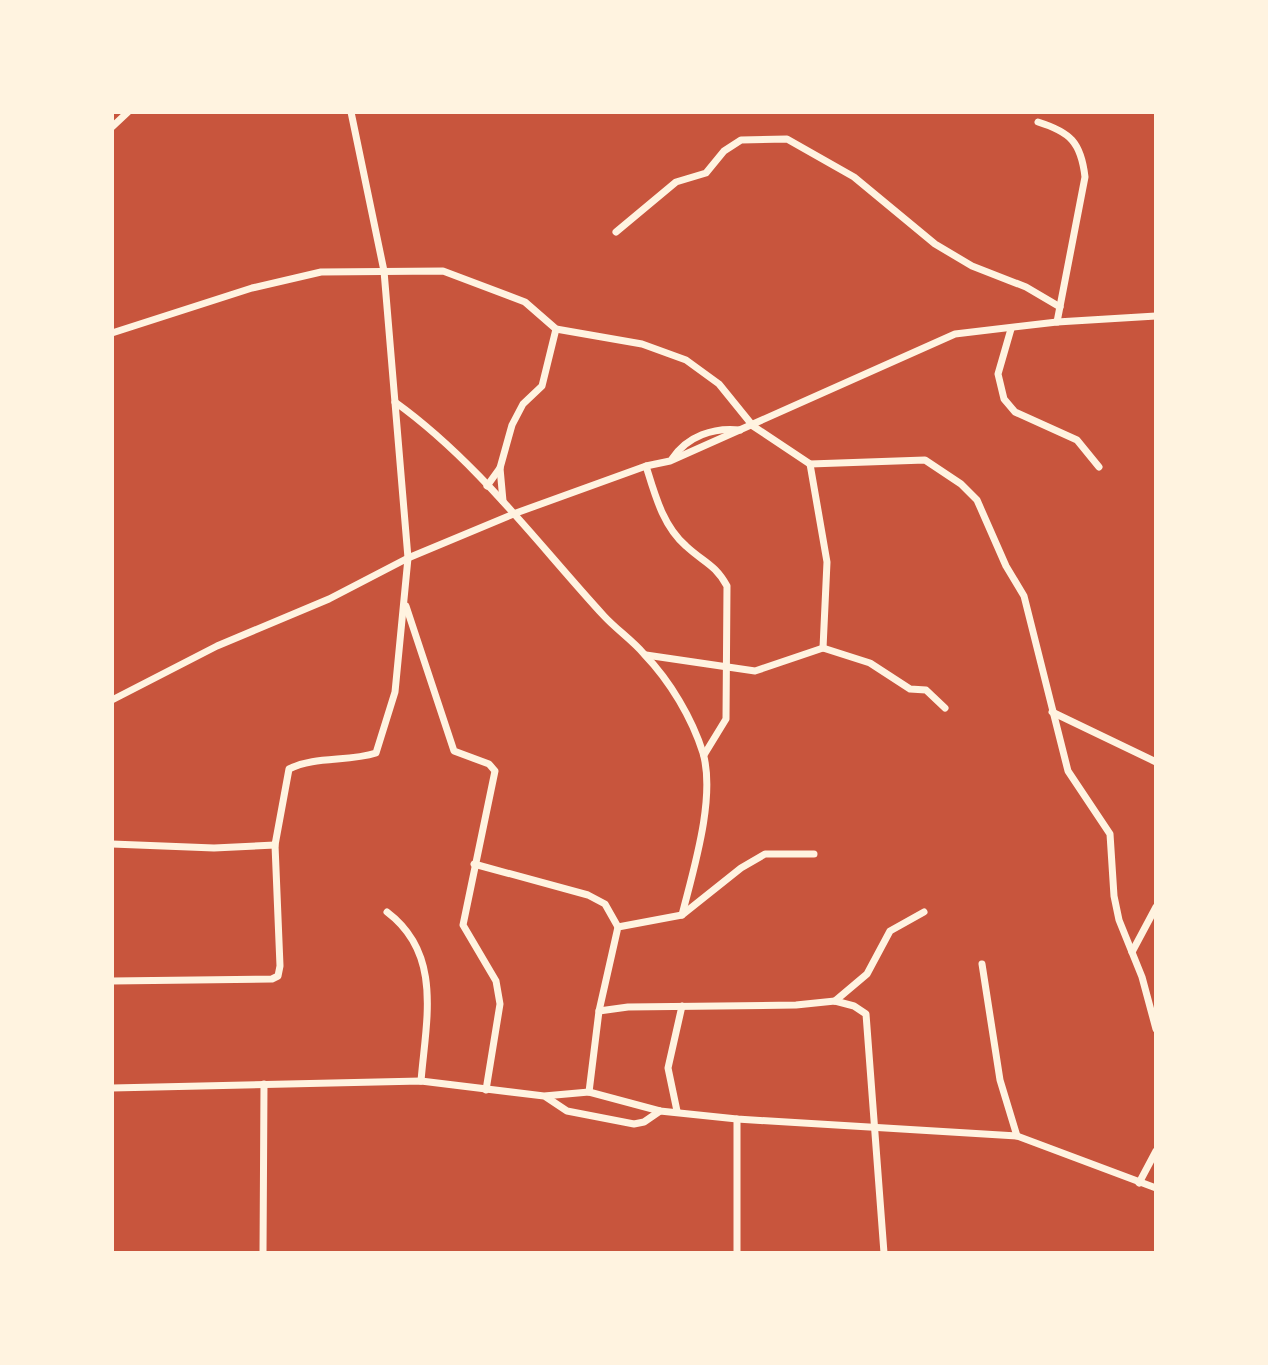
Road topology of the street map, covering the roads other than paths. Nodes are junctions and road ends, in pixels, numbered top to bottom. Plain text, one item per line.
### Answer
1 (128, 112) edge
2 (351, 112) edge
3 (1038, 122) dead end
4 (112, 127) edge
5 (616, 232) dead end
6 (384, 271) junction
7 (1060, 307) junction
8 (1156, 316) edge
9 (1057, 322) junction
10 (556, 329) junction
11 (1011, 329) junction
12 (112, 333) edge
13 (395, 402) junction
14 (753, 426) junction
15 (810, 464) junction
16 (646, 466) junction
17 (1099, 467) dead end
18 (500, 468) junction
19 (487, 486) junction
20 (503, 501) junction
21 (516, 513) junction
22 (408, 558) junction
23 (405, 603) junction
24 (823, 648) junction
25 (646, 655) junction
26 (727, 668) junction
27 (112, 700) edge
28 (945, 708) dead end
29 (1052, 712) junction
30 (704, 755) junction
31 (1156, 762) edge
32 (112, 844) edge
33 (275, 845) junction
34 (814, 854) dead end
35 (474, 864) junction
36 (1156, 907) edge
37 (387, 912) dead end
38 (924, 912) dead end
39 (682, 915) junction
40 (618, 927) junction
41 (1132, 952) junction
42 (982, 964) dead end
43 (112, 981) edge
44 (835, 1001) junction
45 (682, 1006) junction
46 (599, 1011) junction
47 (1156, 1029) edge
48 (421, 1081) junction
49 (264, 1084) junction
50 (112, 1088) edge
51 (486, 1090) junction
52 (589, 1092) junction
53 (544, 1096) junction
54 (660, 1111) junction
55 (677, 1111) junction
56 (737, 1119) junction
57 (874, 1126) junction
58 (1017, 1136) junction
59 (1156, 1151) edge
60 (1139, 1183) junction
61 (1156, 1188) edge
62 (263, 1253) edge
63 (737, 1253) edge
64 (884, 1253) edge

1 - 4 street
2 - 6 street
3 - 7 street
5 - 7 street
6 - 10 street
6 - 12 street
6 - 13 street
7 - 9 street
8 - 9 street
9 - 11 street
10 - 14 street
10 - 18 street
11 - 14 street
11 - 17 street
13 - 19 street
13 - 22 street
14 - 15 street
14 - 16 street
15 - 24 street
15 - 29 street
16 - 21 street
16 - 26 street
18 - 19 street
18 - 20 street
19 - 20 street
20 - 21 street
21 - 22 street
21 - 25 street
22 - 23 street
22 - 27 street
23 - 33 street
23 - 35 street
24 - 26 street
24 - 28 street
25 - 26 street
25 - 30 street
26 - 30 street
29 - 31 street
29 - 41 street
30 - 39 street
32 - 33 street
33 - 43 street
34 - 39 street
35 - 40 street
35 - 51 street
36 - 41 street
37 - 48 street
38 - 44 street
39 - 40 street
40 - 46 street
41 - 47 street
42 - 58 street
44 - 45 street
44 - 57 street
45 - 46 street
45 - 55 street
46 - 52 street
48 - 49 street
48 - 51 street
49 - 50 street
49 - 62 street
51 - 53 street
52 - 53 street
52 - 54 street
53 - 54 street
54 - 55 street
55 - 56 street
56 - 57 street
56 - 63 street
57 - 58 street
57 - 64 street
58 - 60 street
59 - 60 street
60 - 61 street

